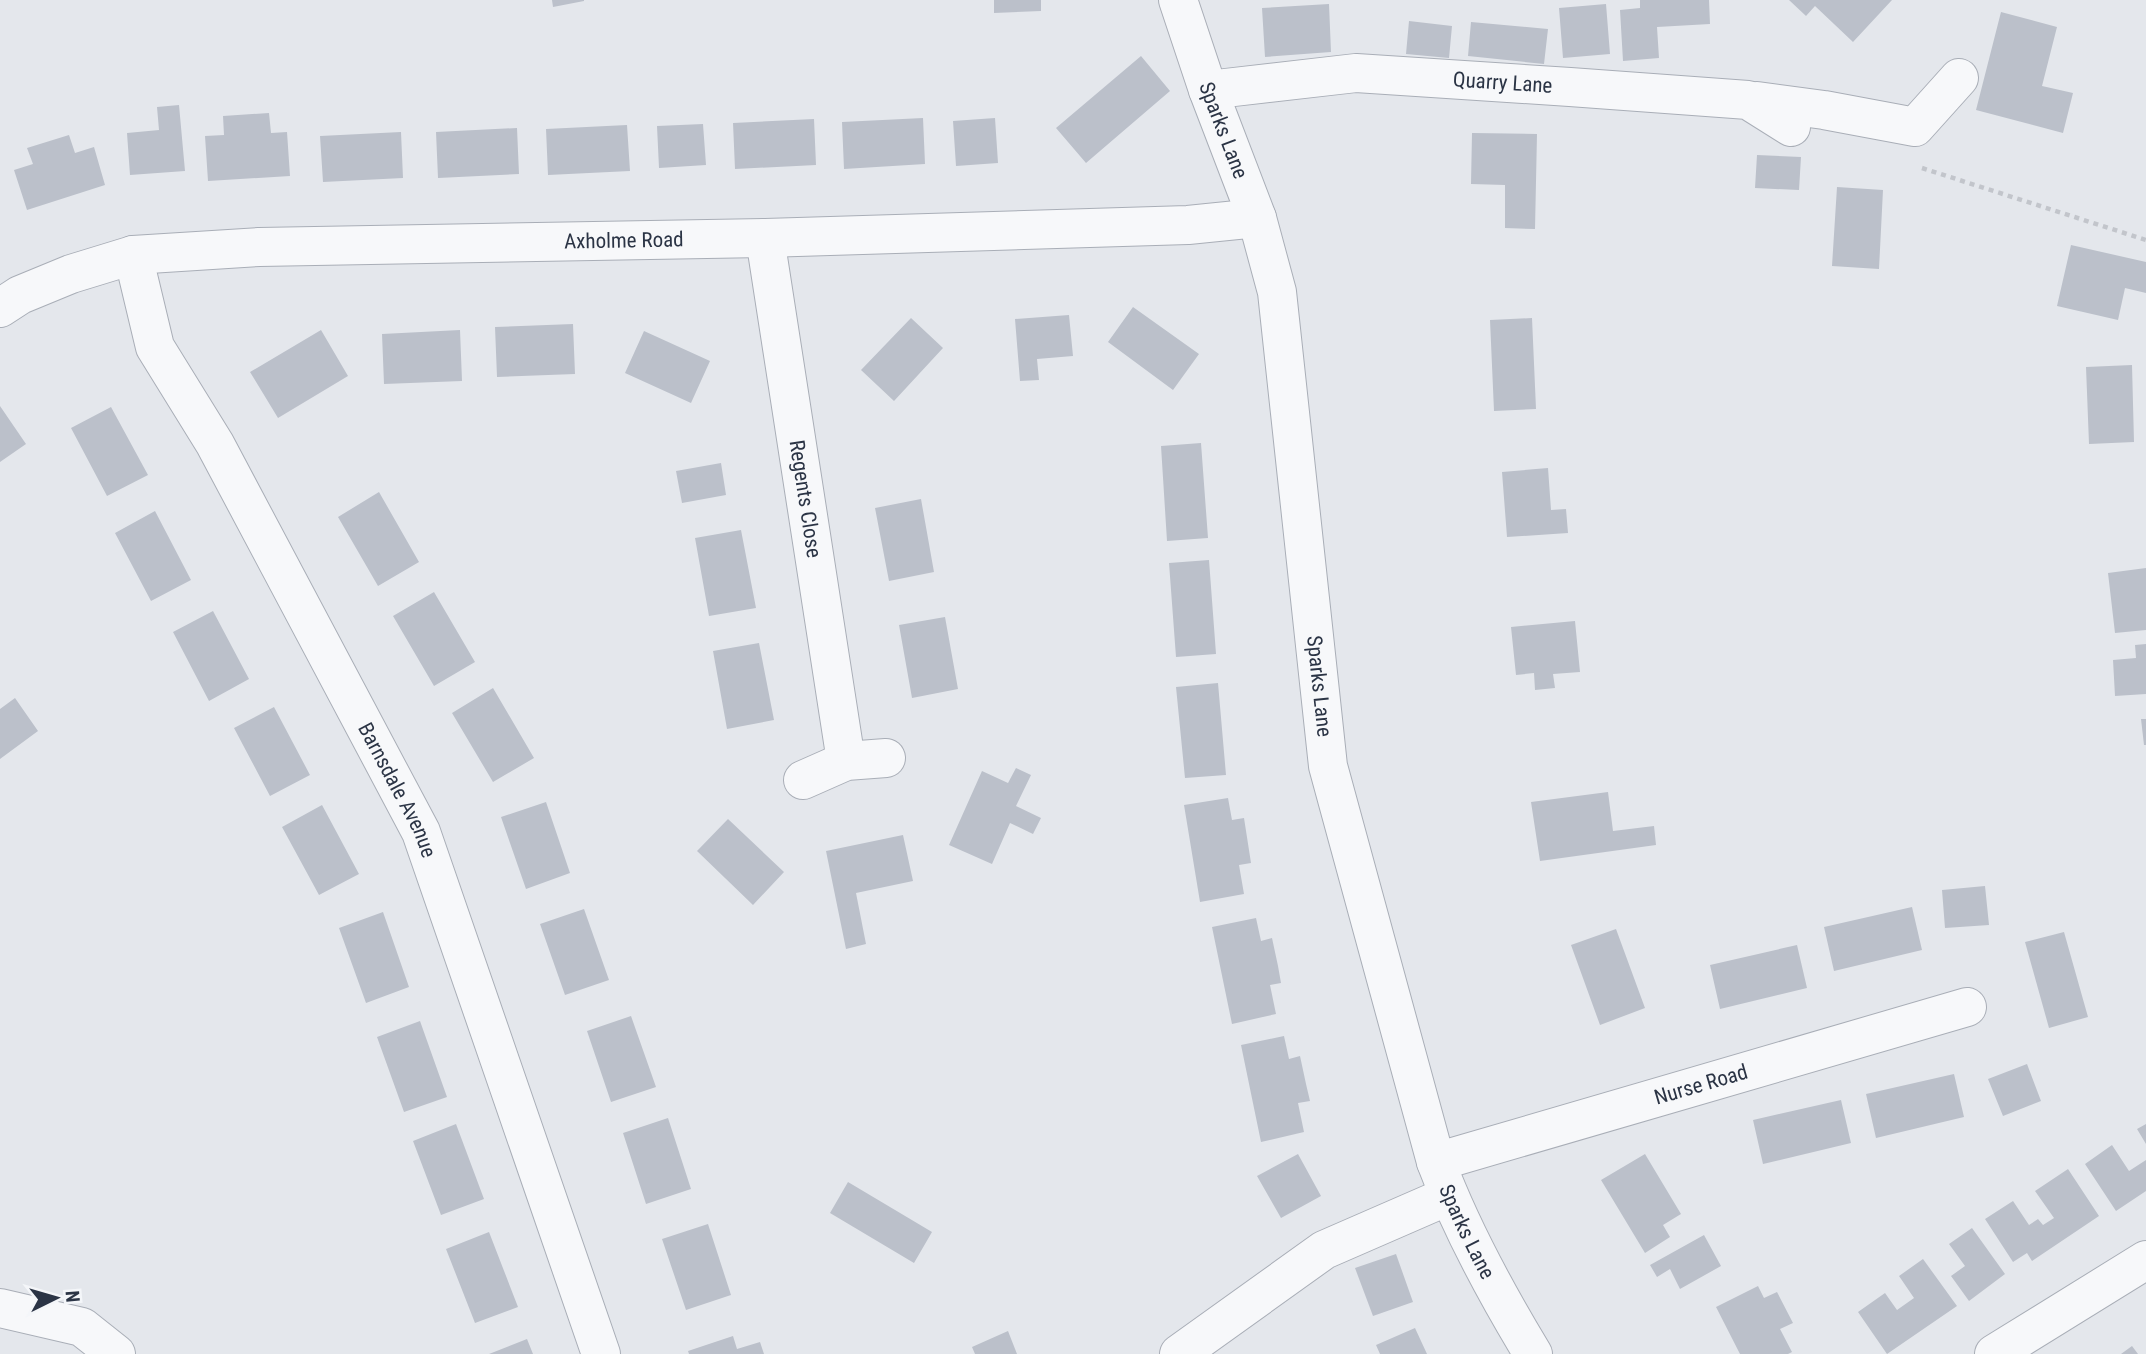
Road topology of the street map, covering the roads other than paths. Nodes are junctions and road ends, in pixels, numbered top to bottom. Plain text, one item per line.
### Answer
1 (1178, 0) edge
2 (1959, 78) dead end
3 (1208, 90) junction
4 (1748, 100) junction
5 (1791, 127) dead end
6 (1257, 218) junction
7 (765, 238) junction
8 (133, 255) junction
9 (0, 308) edge
10 (886, 758) dead end
11 (846, 761) junction
12 (803, 780) dead end
13 (1967, 1007) dead end
14 (1442, 1179) junction
15 (2146, 1260) edge
16 (0, 1308) edge
17 (116, 1354) edge
18 (601, 1354) edge
19 (1179, 1354) edge
20 (1532, 1354) edge
21 (1994, 1354) edge

1 - 3 street, Sparks Lane
2 - 4 street
3 - 4 street, Quarry Lane
3 - 6 street, Sparks Lane
4 - 5 street, Quarry Lane
6 - 7 street, Axholme Road
6 - 14 street, Sparks Lane
7 - 8 street, Axholme Road
7 - 11 street, Regents Close
8 - 9 street, Axholme Road
8 - 18 street, Barnsdale Avenue
10 - 11 street
11 - 12 street
13 - 14 street, Nurse Road
14 - 19 street, Nurse Road
14 - 20 street, Sparks Lane
15 - 21 street
16 - 17 street

